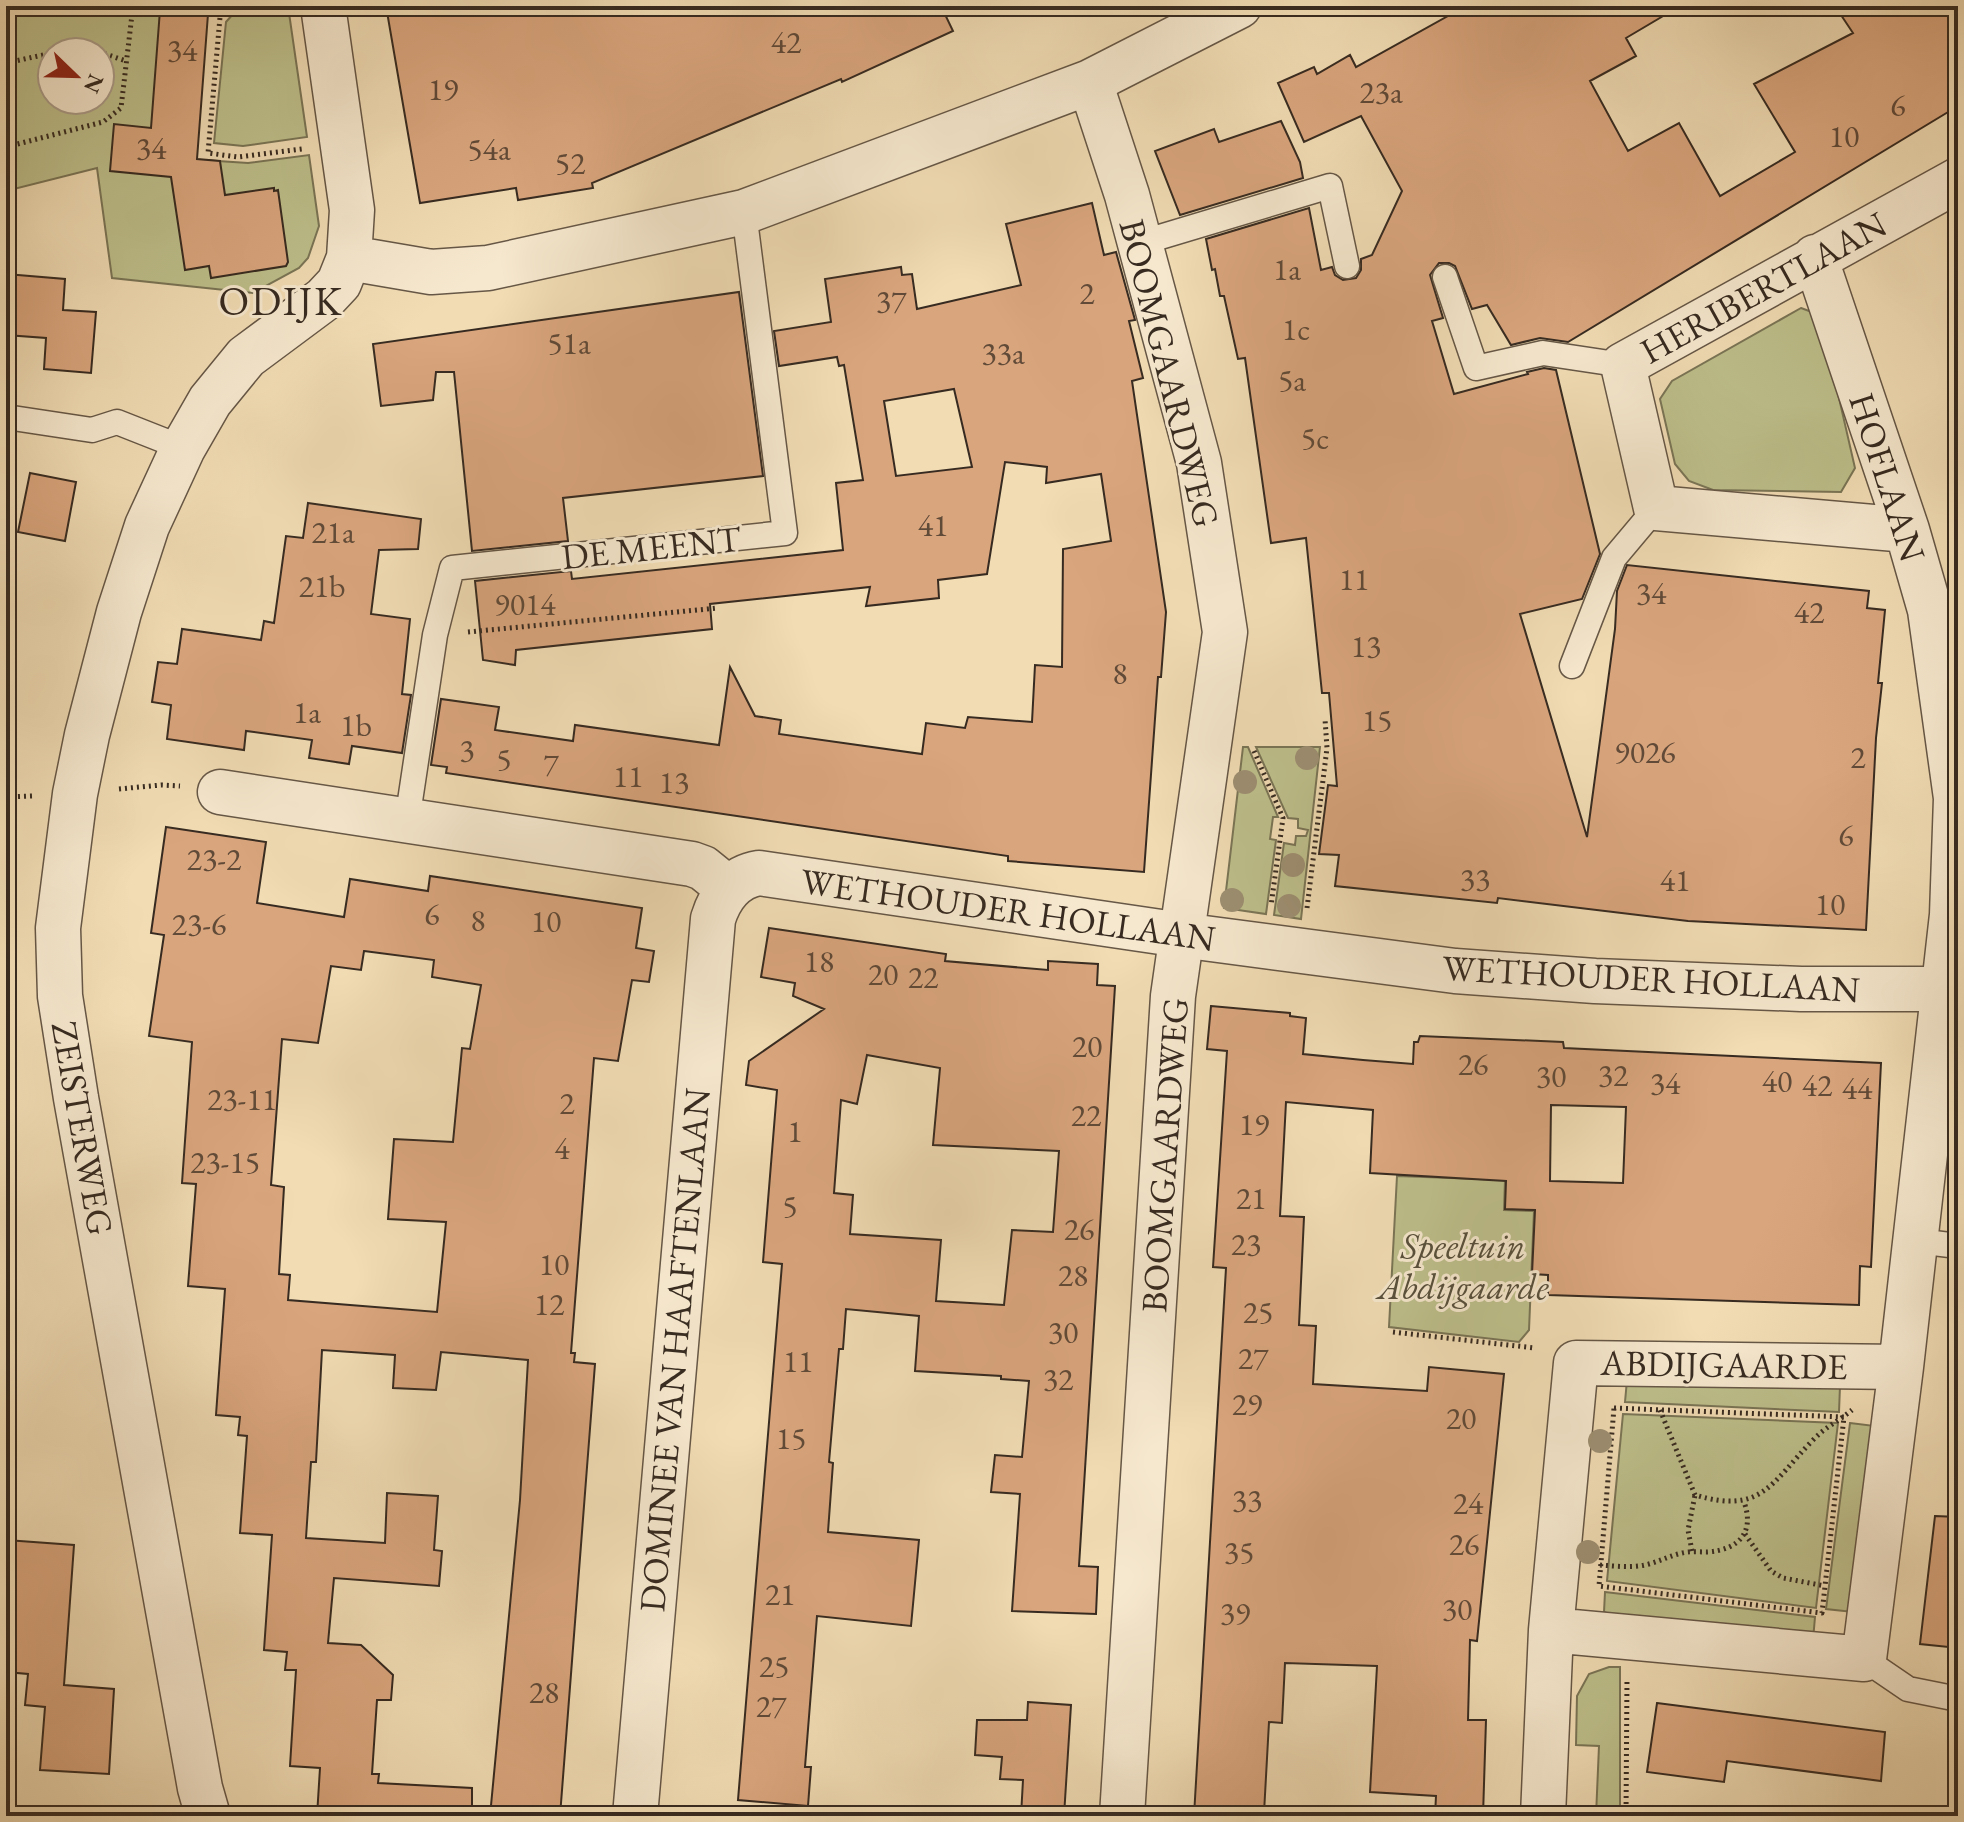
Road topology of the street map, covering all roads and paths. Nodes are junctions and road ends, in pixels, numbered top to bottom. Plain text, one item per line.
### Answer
1 (133, 6) edge
2 (221, 6) edge
3 (323, 6) edge
4 (1239, 6) edge
5 (36, 56) edge
6 (116, 58) edge
7 (126, 61) junction
8 (6, 63) edge
9 (1090, 82) junction
10 (343, 143) junction
11 (6, 147) edge
12 (1958, 180) edge
13 (744, 212) junction
14 (1140, 243) junction
15 (1815, 257) junction
16 (349, 258) junction
17 (1347, 266) dead end
18 (1445, 277) dead end
19 (1623, 365) junction
20 (6, 417) edge
21 (183, 448) junction
22 (1656, 508) junction
23 (1907, 530) junction
24 (718, 608) dead end
25 (435, 635) junction
26 (1572, 666) dead end
27 (1325, 719) dead end
28 (1251, 744) dead end
29 (220, 792) joint
30 (61, 795) junction
31 (6, 797) edge
32 (407, 821) junction
33 (729, 889) junction
34 (1181, 935) junction
35 (1284, 949) junction
36 (1951, 989) edge
37 (1937, 1243) edge
38 (1393, 1332) dead end
39 (1576, 1363) junction
40 (1901, 1367) junction
41 (1614, 1408) junction
42 (1659, 1410) junction
43 (1844, 1417) junction
44 (1695, 1495) junction
45 (1744, 1502) junction
46 (1745, 1534) junction
47 (1692, 1551) junction
48 (1600, 1565) junction
49 (1825, 1586) junction
50 (1551, 1630) junction
51 (1627, 1637) junction
52 (1864, 1659) junction
53 (1958, 1699) edge
54 (208, 1816) edge
55 (635, 1816) edge
56 (1122, 1816) edge
57 (1543, 1816) edge
58 (1626, 1816) edge

1 - 7 path
2 - 10 path
3 - 10 street, ZEISTERWEG
4 - 9 street
5 - 8 path
6 - 7 path
7 - 11 path
9 - 13 street
9 - 14 street, BOOMGAARDWEG
10 - 16 street, ZEISTERWEG
12 - 15 street, HERIBERTLAAN
13 - 16 street
13 - 25 lane, DE MEENT
14 - 17 lane
14 - 34 street, BOOMGAARDWEG
15 - 19 street, HERIBERTLAAN
15 - 23 street, HOFLAAN
16 - 21 street, ZEISTERWEG
18 - 19 lane
19 - 22 street, HERIBERTLAAN
20 - 21 lane
21 - 30 street, ZEISTERWEG
22 - 23 street
22 - 26 lane
23 - 36 street, HOFLAAN
24 - 25 path
25 - 32 lane, DE MEENT
27 - 35 path
28 - 35 path
29 - 30 path
29 - 32 street
30 - 31 path
30 - 54 street, ZEISTERWEG
32 - 33 street
33 - 34 street, WETHOUDER HOLLAAN
33 - 55 street, DOMINEE VAN HAAFTENLAAN
34 - 35 street, WETHOUDER HOLLAAN
34 - 56 street, BOOMGAARDWEG
35 - 36 street, WETHOUDER HOLLAAN
36 - 37 street, ABDIJGAARDE
37 - 40 street, ABDIJGAARDE
38 - 39 path
39 - 40 street, ABDIJGAARDE
39 - 41 path
39 - 50 street, ABDIJGAARDE
40 - 52 street, ABDIJGAARDE
41 - 42 path
41 - 48 path
42 - 43 path
42 - 44 path
43 - 45 path
43 - 49 path
44 - 45 path
44 - 47 path
45 - 46 path
46 - 47 path
46 - 49 path
47 - 48 path
48 - 49 path
50 - 51 street
50 - 57 street, ABDIJGAARDE
51 - 52 street
51 - 58 path
52 - 53 lane

